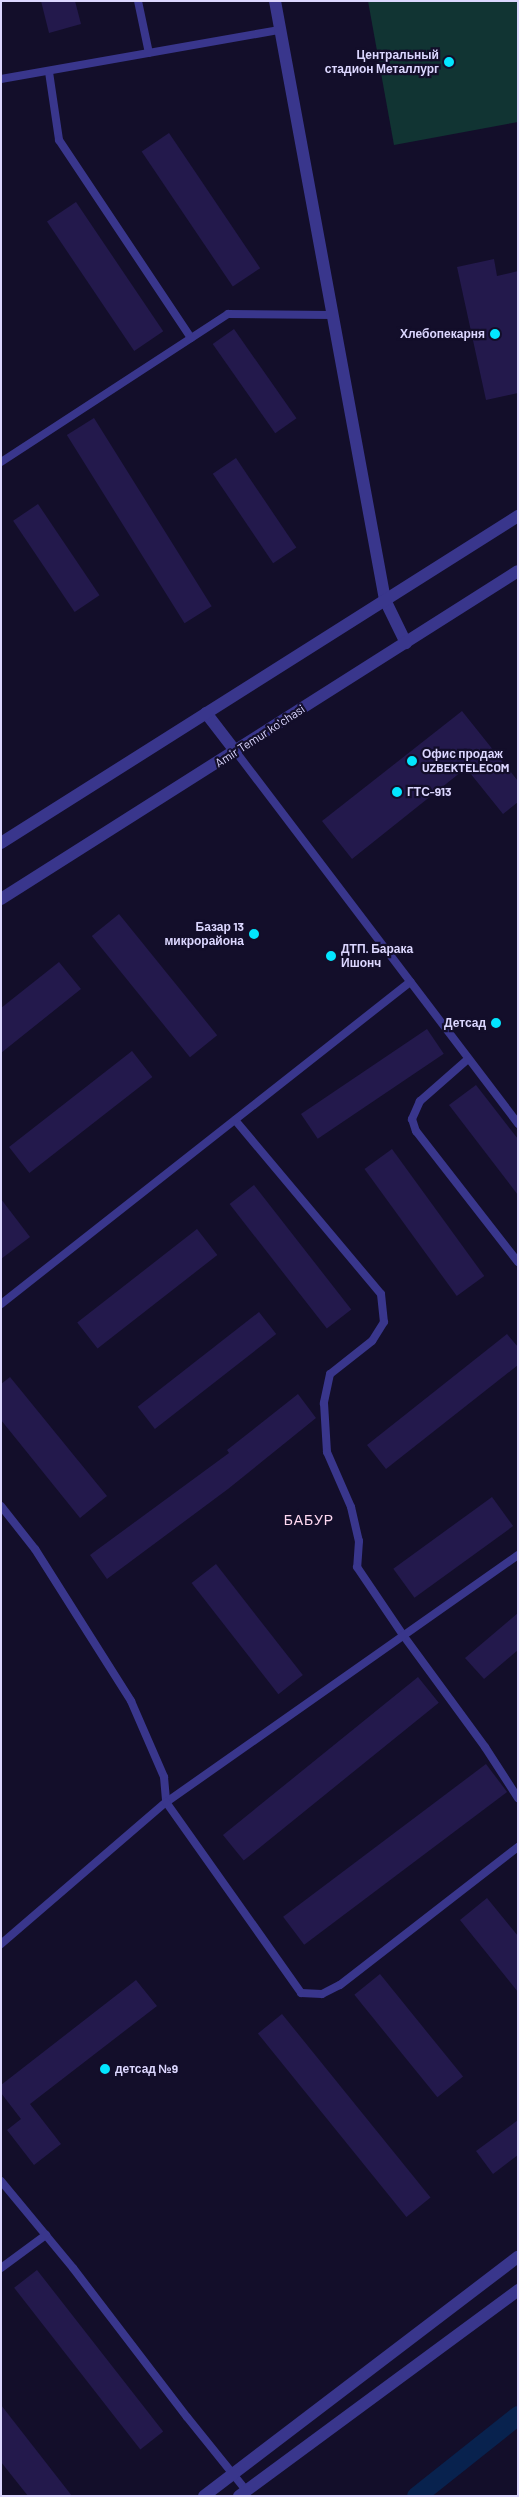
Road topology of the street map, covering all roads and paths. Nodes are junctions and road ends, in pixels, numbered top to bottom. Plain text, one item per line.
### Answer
1 (138, 1) edge
2 (275, 1) edge
3 (280, 30) junction
4 (149, 53) junction
5 (48, 72) junction
6 (1, 79) edge
7 (332, 315) junction
8 (191, 338) junction
9 (1, 462) edge
10 (518, 516) edge
11 (518, 571) edge
12 (385, 600) junction
13 (406, 643) junction
14 (206, 713) junction
15 (236, 752) junction
16 (1, 843) edge
17 (1, 899) edge
18 (410, 982) junction
19 (468, 1059) junction
20 (235, 1120) junction
21 (518, 1124) edge
22 (518, 1262) edge
23 (1, 1304) edge
24 (1, 1506) edge
25 (518, 1555) edge
26 (403, 1635) junction
27 (518, 1798) edge
28 (166, 1802) junction
29 (518, 1847) edge
30 (1, 1944) edge
31 (1, 2181) edge
32 (46, 2235) junction
33 (518, 2257) edge
34 (1, 2268) edge
35 (518, 2290) edge
36 (234, 2473) junction
37 (243, 2493) edge
38 (204, 2496) edge

1 - 4 lane
2 - 3 street
3 - 4 lane
3 - 7 street
4 - 5 lane
5 - 6 lane
5 - 8 lane
7 - 8 lane
7 - 12 street
8 - 9 lane
10 - 12 street
11 - 13 street, Amir Temur koʻchasi
12 - 13 street
12 - 14 street
13 - 15 street, Amir Temur koʻchasi
14 - 15 street
14 - 16 street
15 - 17 street, Amir Temur koʻchasi
15 - 18 lane
18 - 19 lane
18 - 20 lane
19 - 21 lane
19 - 22 lane
20 - 23 lane
20 - 26 lane
24 - 28 lane
25 - 26 lane
26 - 27 lane
26 - 28 lane
28 - 29 lane
28 - 30 lane
31 - 32 lane
32 - 34 lane
32 - 36 lane
33 - 36 street
35 - 37 street
36 - 37 lane
36 - 38 street

